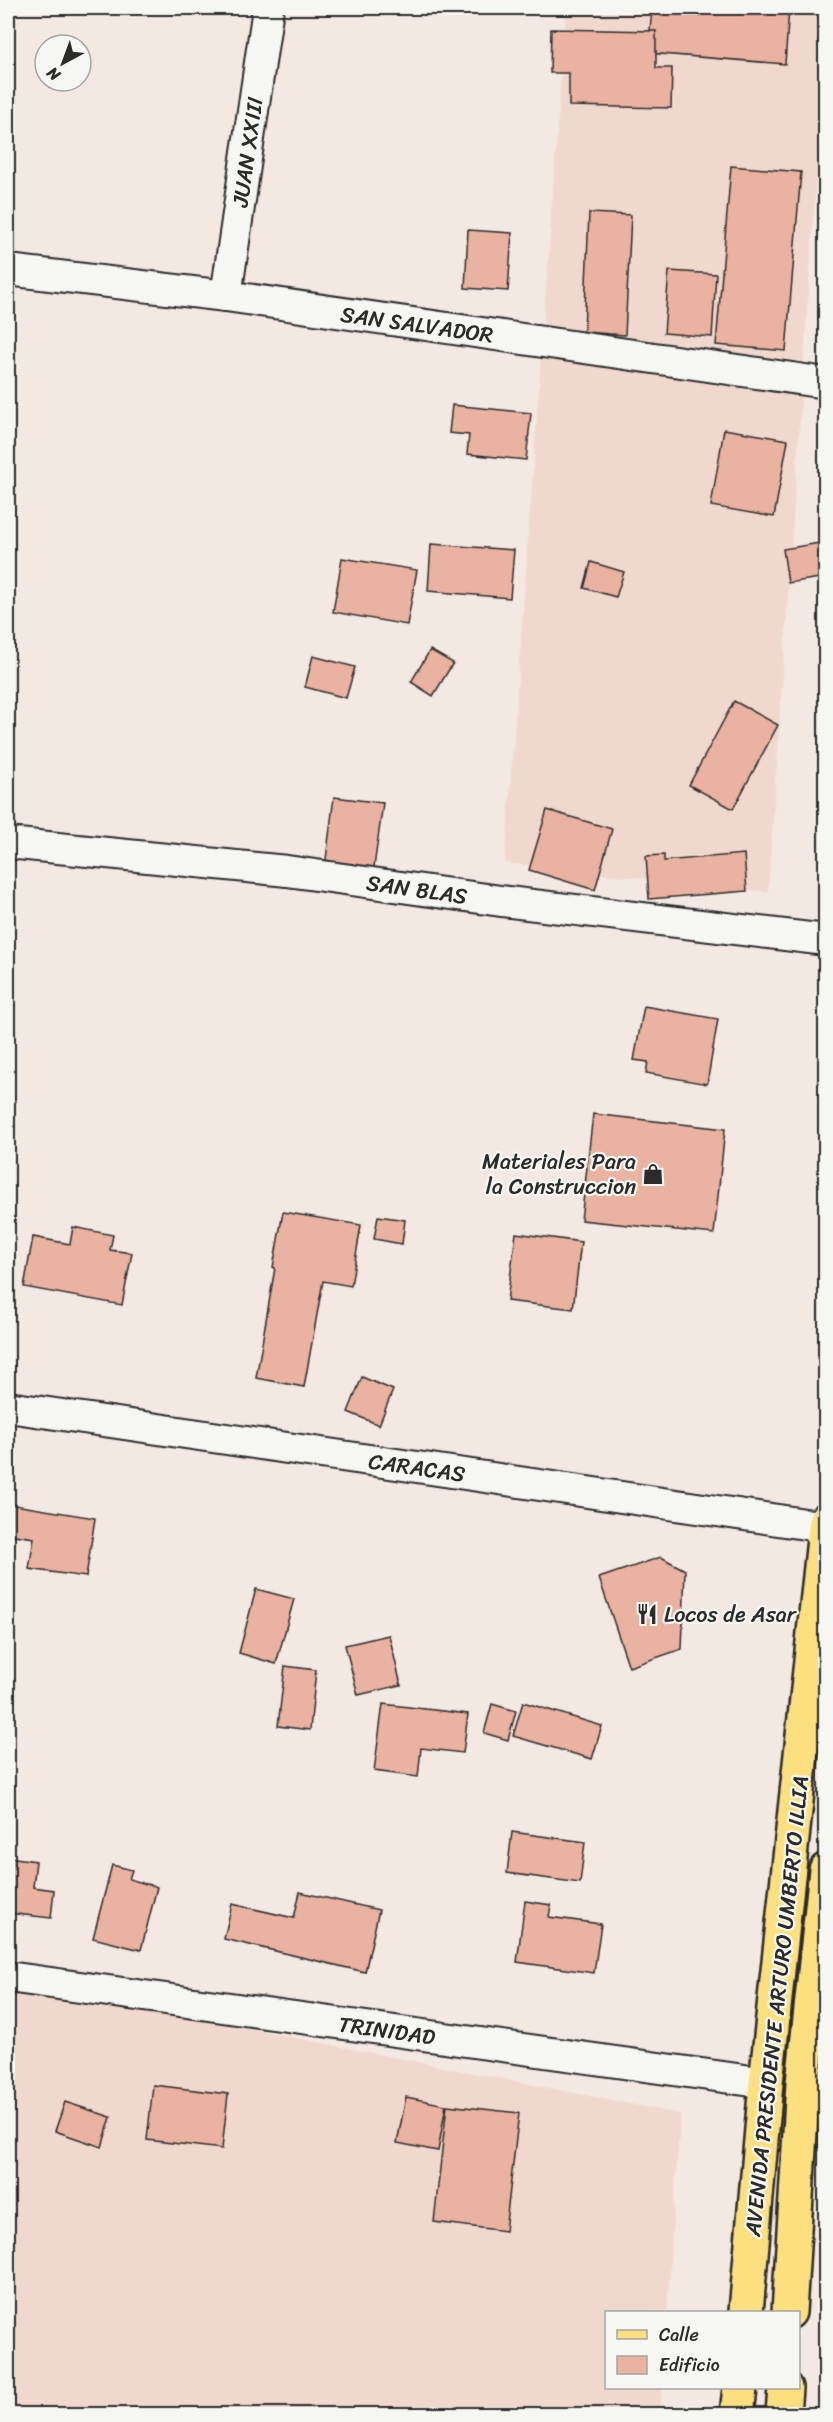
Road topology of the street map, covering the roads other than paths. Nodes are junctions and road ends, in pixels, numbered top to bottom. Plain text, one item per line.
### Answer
1 (268, 8) edge
2 (8, 270) edge
3 (226, 296) junction
4 (825, 383) edge
5 (8, 843) edge
6 (825, 940) edge
7 (8, 1407) edge
8 (825, 1520) edge
9 (825, 1527) edge
10 (825, 1870) edge
11 (8, 1977) edge
12 (766, 2083) junction
13 (814, 2084) edge
14 (746, 2311) edge
15 (789, 2311) edge
16 (740, 2389) edge
17 (785, 2389) edge
18 (737, 2415) edge
19 (783, 2415) edge

1 - 3 street, JUAN XXIII
2 - 3 street, SAN SALVADOR
3 - 4 street, SAN SALVADOR
5 - 6 street, SAN BLAS
7 - 9 street, CARACAS
8 - 9 main road, AVENIDA PRESIDENTE ARTURO UMBERTO ILLIA
9 - 12 main road, AVENIDA PRESIDENTE ARTURO UMBERTO ILLIA
10 - 13 main road, AVENIDA PRESIDENTE ARTURO UMBERTO ILLIA
11 - 12 street, TRINIDAD
12 - 14 main road, AVENIDA PRESIDENTE ARTURO UMBERTO ILLIA
13 - 15 main road, AVENIDA PRESIDENTE ARTURO UMBERTO ILLIA
16 - 18 main road
17 - 19 main road

